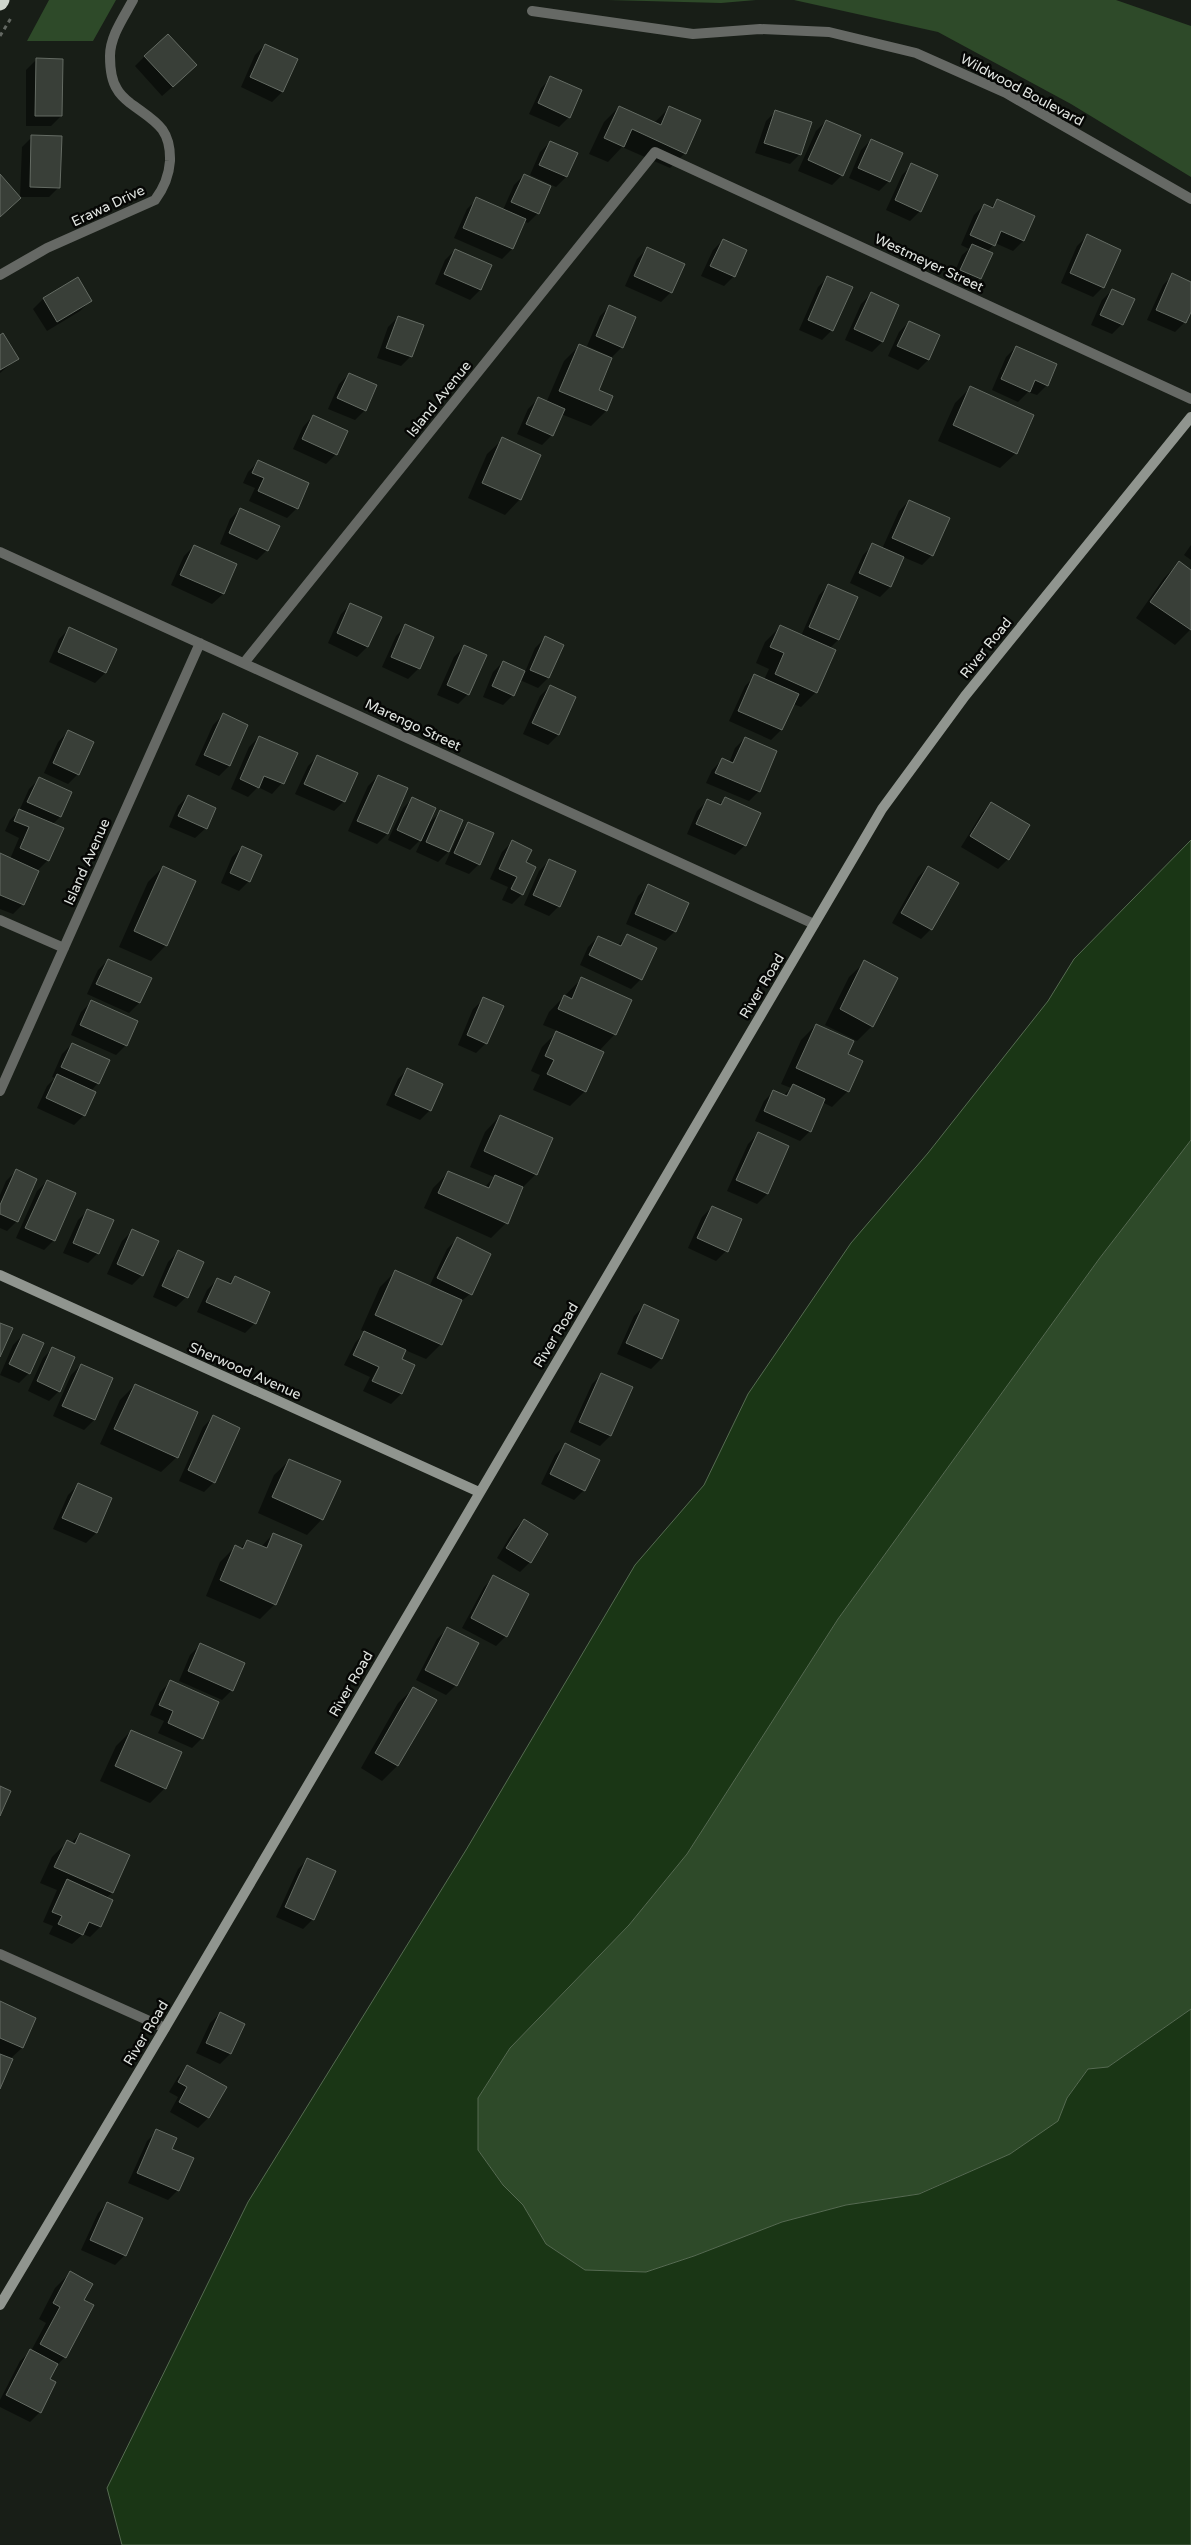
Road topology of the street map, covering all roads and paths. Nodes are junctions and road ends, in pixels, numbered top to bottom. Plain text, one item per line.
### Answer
1 (133, 0) edge
2 (532, 11) dead end
3 (655, 152) joint
4 (1191, 198) edge
5 (0, 275) edge
6 (1191, 399) edge
7 (1191, 418) edge
8 (0, 552) edge
9 (200, 643) junction
10 (244, 663) junction
11 (0, 920) edge
12 (814, 924) junction
13 (64, 948) junction
14 (0, 1091) edge
15 (0, 1275) edge
16 (479, 1492) junction
17 (0, 1954) edge
18 (165, 2028) junction
19 (0, 2305) edge

1 - 5 street, Erawa Drive
2 - 4 street, Wildwood Boulevard
3 - 6 street, Westmeyer Street
3 - 10 street, Island Avenue
7 - 12 street, River Road
8 - 9 street, Marengo Street
9 - 10 street, Marengo Street
9 - 13 street, Island Avenue
10 - 12 street, Marengo Street
11 - 13 street
12 - 16 street, River Road
13 - 14 street, Island Avenue
15 - 16 street, Sherwood Avenue
16 - 18 street, River Road
17 - 18 street
18 - 19 street, River Road

